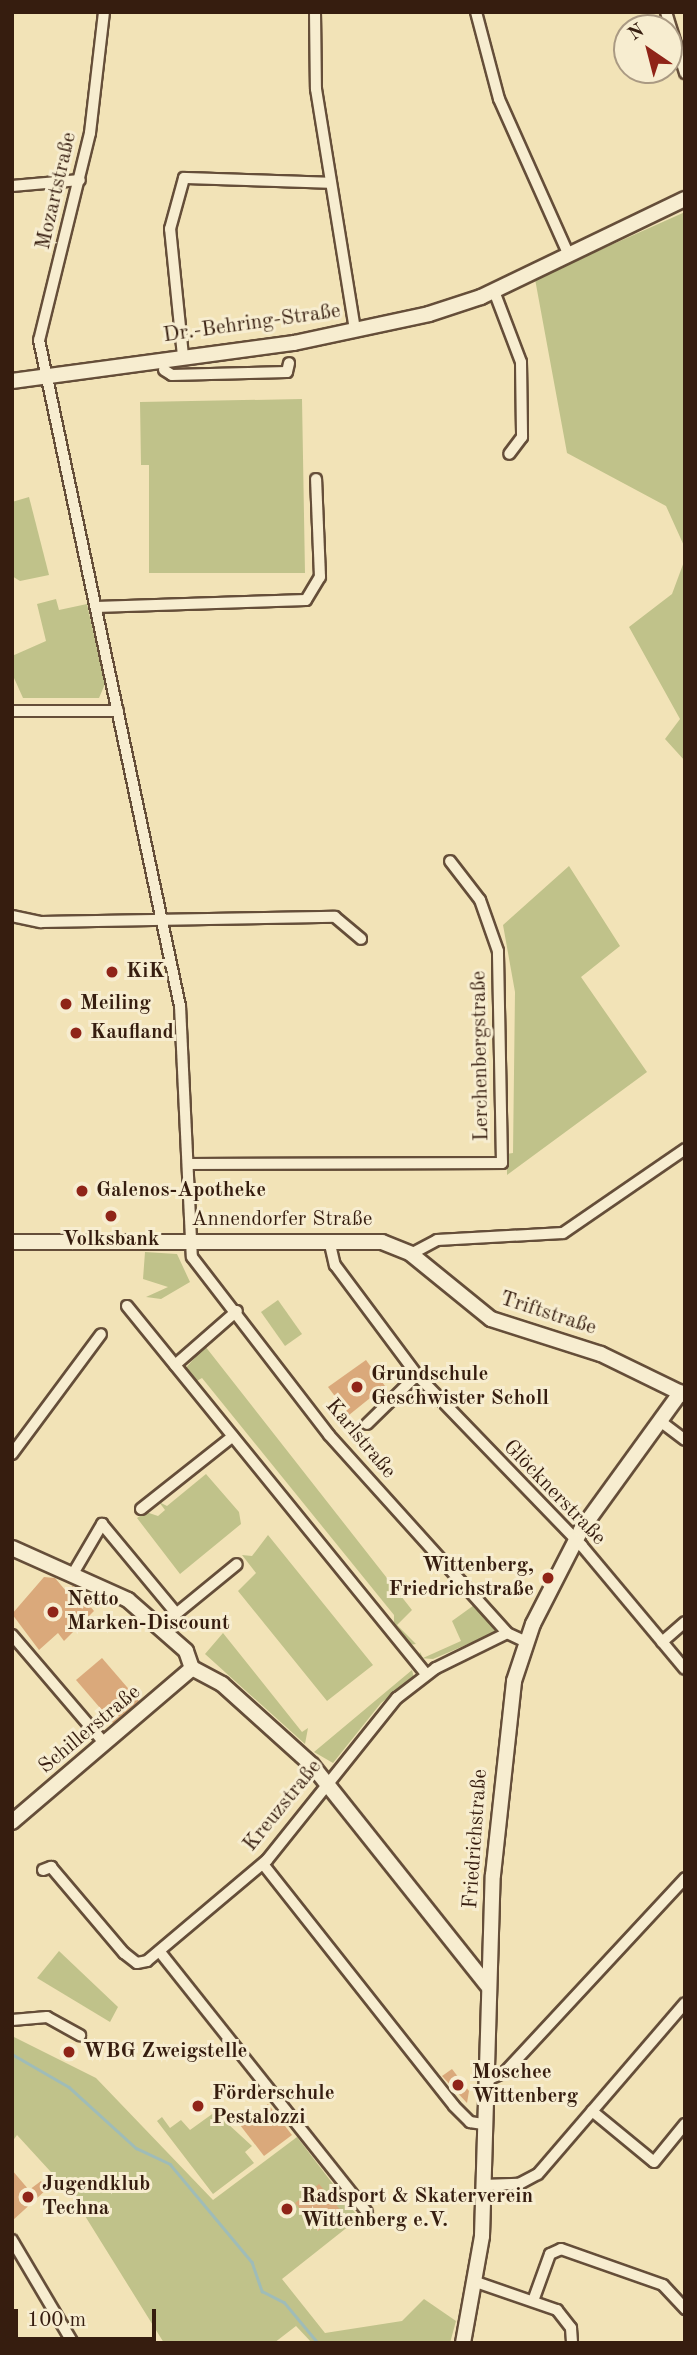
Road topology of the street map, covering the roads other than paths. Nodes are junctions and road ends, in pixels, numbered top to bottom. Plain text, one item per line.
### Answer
1 (104, 12) edge
2 (315, 12) edge
3 (476, 12) edge
4 (80, 180) junction
5 (331, 183) junction
6 (12, 186) edge
7 (685, 199) edge
8 (568, 253) junction
9 (494, 291) junction
10 (355, 331) junction
11 (183, 356) junction
12 (289, 363) dead end
13 (164, 370) dead end
14 (46, 376) junction
15 (12, 381) edge
16 (509, 454) dead end
17 (316, 479) dead end
18 (96, 607) junction
19 (12, 711) edge
20 (118, 711) junction
21 (450, 861) dead end
22 (12, 916) edge
23 (163, 920) junction
24 (361, 939) dead end
25 (685, 1149) edge
26 (190, 1164) junction
27 (191, 1240) junction
28 (329, 1240) junction
29 (12, 1241) edge
30 (411, 1254) junction
31 (127, 1306) dead end
32 (237, 1311) junction
33 (101, 1334) dead end
34 (175, 1365) junction
35 (417, 1375) junction
36 (683, 1391) edge
37 (660, 1421) junction
38 (367, 1424) dead end
39 (233, 1436) junction
40 (685, 1440) edge
41 (12, 1454) edge
42 (158, 1512) dead end
43 (575, 1540) junction
44 (12, 1548) edge
45 (237, 1564) dead end
46 (74, 1572) junction
47 (176, 1612) junction
48 (685, 1622) edge
49 (160, 1627) junction
50 (507, 1633) junction
51 (12, 1635) edge
52 (526, 1642) junction
53 (662, 1642) junction
54 (192, 1668) junction
55 (685, 1669) edge
56 (426, 1674) junction
57 (105, 1744) junction
58 (326, 1781) junction
59 (12, 1822) edge
60 (263, 1864) junction
61 (43, 1870) dead end
62 (685, 1878) edge
63 (160, 1952) junction
64 (487, 1985) junction
65 (685, 2003) edge
66 (12, 2020) edge
67 (80, 2035) dead end
68 (485, 2081) junction
69 (592, 2111) junction
70 (483, 2124) junction
71 (685, 2124) edge
72 (483, 2185) junction
73 (367, 2212) dead end
74 (12, 2240) edge
75 (476, 2282) junction
76 (533, 2301) junction
77 (685, 2309) edge
78 (67, 2341) edge
79 (463, 2343) edge
80 (572, 2343) edge

1 - 4 street, Mozartstraße
2 - 5 street
3 - 8 street
4 - 6 street
4 - 14 street, Mozartstraße
5 - 10 street
5 - 11 street
7 - 8 street, Dr.-Behring-Straße
8 - 9 street, Dr.-Behring-Straße
9 - 10 street, Dr.-Behring-Straße
9 - 16 street
10 - 11 street, Dr.-Behring-Straße
11 - 14 street, Dr.-Behring-Straße
12 - 13 street
14 - 15 street, Dr.-Behring-Straße
14 - 18 street
17 - 18 street
18 - 20 street
19 - 20 street
20 - 23 street
21 - 26 street, Lerchenbergstraße
22 - 23 street
23 - 24 street
23 - 26 street
25 - 30 street
26 - 27 street
27 - 28 street, Annendorfer Straße
27 - 29 street, Annendorfer Straße
27 - 32 street, Karlstraße
28 - 30 street, Annendorfer Straße
28 - 35 street, Glöcknerstraße
30 - 36 street, Triftstraße
31 - 34 street
32 - 34 street
32 - 50 street, Karlstraße
33 - 41 street
34 - 39 street
35 - 38 street
35 - 43 street, Glöcknerstraße
36 - 37 street, Friedrichstraße
37 - 40 street
37 - 43 street, Friedrichstraße
39 - 42 street
39 - 56 street
43 - 52 street, Friedrichstraße
43 - 53 street, Glöcknerstraße
44 - 46 street
45 - 47 street
46 - 47 street
46 - 49 street
47 - 49 street
48 - 53 street
49 - 54 street
50 - 52 street, Karlstraße
50 - 56 street, Kreuzstraße
51 - 57 street
52 - 64 street, Friedrichstraße
53 - 55 street, Glöcknerstraße
54 - 57 street, Schillerstraße
54 - 58 street
56 - 58 street, Kreuzstraße
57 - 59 street, Schillerstraße
58 - 60 street, Kreuzstraße
58 - 64 street
60 - 63 street, Kreuzstraße
60 - 70 street
61 - 63 street
62 - 68 street
63 - 73 street
64 - 68 street, Friedrichstraße
65 - 69 street
66 - 67 street
68 - 70 street, Friedrichstraße
69 - 71 street
69 - 72 street
70 - 72 street, Friedrichstraße
72 - 75 street, Friedrichstraße
74 - 78 street
75 - 76 street
75 - 79 street, Friedrichstraße
76 - 77 street
76 - 80 street

